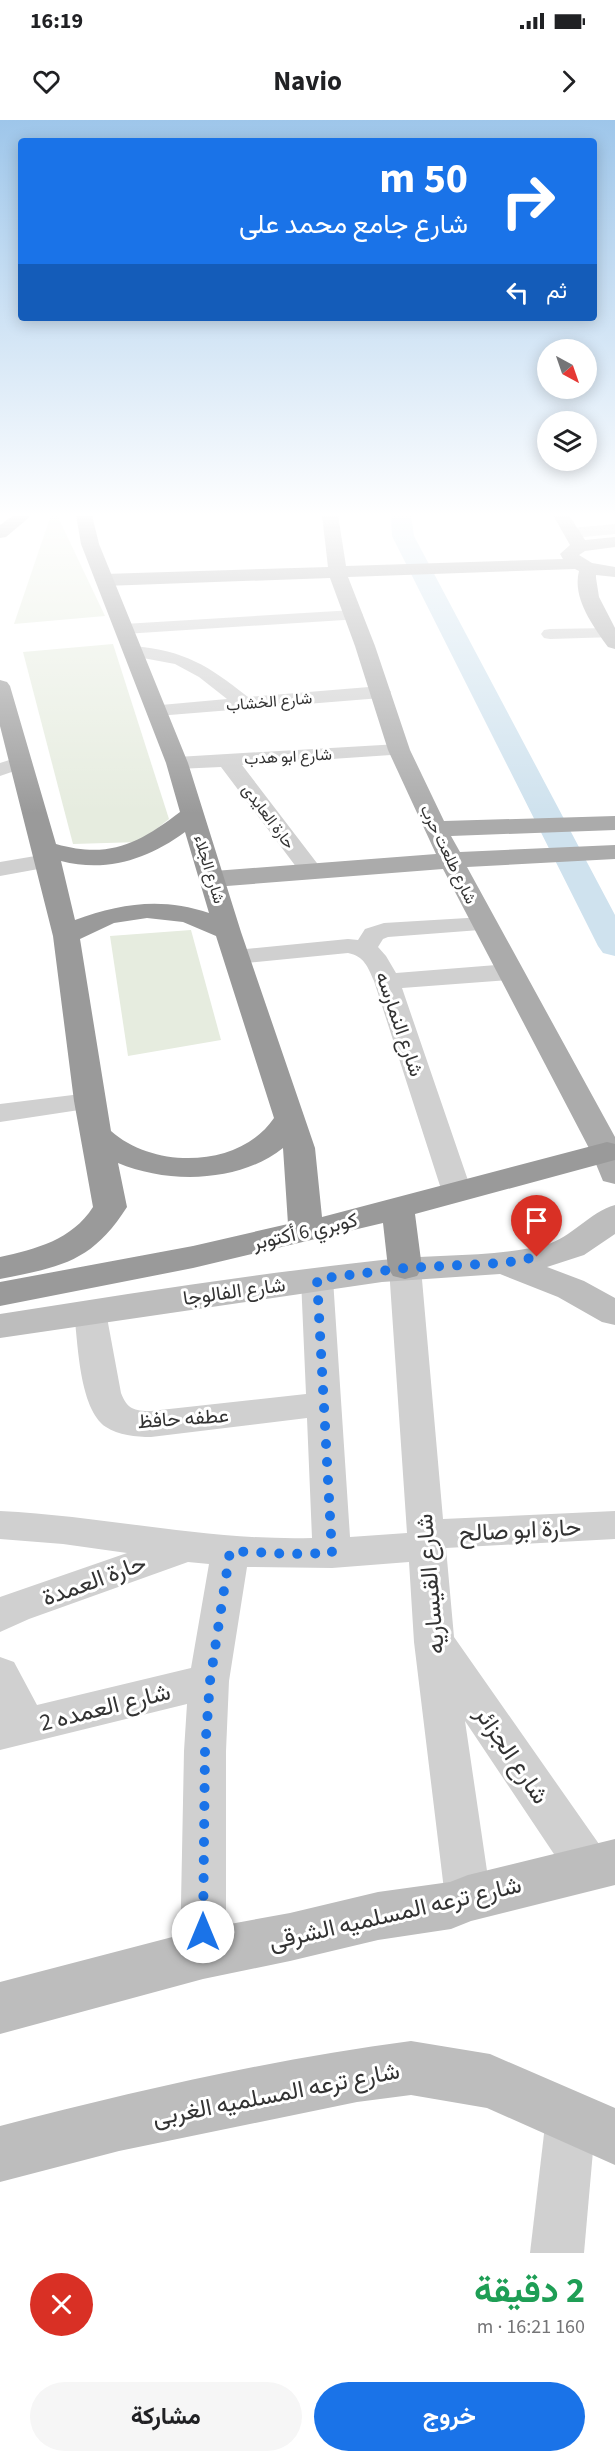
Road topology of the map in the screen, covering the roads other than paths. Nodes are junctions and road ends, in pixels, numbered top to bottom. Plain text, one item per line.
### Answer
1 (118, 615) edge
2 (354, 615) joint
3 (599, 615) edge
4 (550, 634) dead end
5 (128, 640) junction
6 (613, 640) edge
7 (0, 686) edge
8 (381, 692) junction
9 (244, 703) junction
10 (157, 710) junction
11 (3, 712) edge
12 (399, 750) junction
13 (227, 760) junction
14 (177, 763) junction
15 (11, 766) edge
16 (193, 814) junction
17 (615, 823) edge
18 (435, 829) junction
19 (615, 852) edge
20 (46, 855) junction
21 (451, 860) junction
22 (0, 869) edge
23 (311, 871) junction
24 (214, 879) junction
25 (484, 924) junction
26 (228, 932) junction
27 (66, 936) junction
28 (364, 949) junction
29 (236, 957) junction
30 (509, 972) junction
31 (387, 981) junction
32 (89, 1101) junction
33 (0, 1113) edge
34 (290, 1118) junction
35 (96, 1135) junction
36 (611, 1163) edge
37 (458, 1192) junction
38 (398, 1209) junction
39 (615, 1216) edge
40 (306, 1231) junction
41 (504, 1263) junction
42 (0, 1268) edge
43 (405, 1268) junction
44 (317, 1279) junction
45 (0, 1294) edge
46 (90, 1312) junction
47 (615, 1312) edge
48 (0, 1326) edge
49 (324, 1404) junction
50 (0, 1525) edge
51 (615, 1526) edge
52 (425, 1540) junction
53 (189, 1546) junction
54 (230, 1551) junction
55 (332, 1553) junction
56 (0, 1616) edge
57 (434, 1642) junction
58 (0, 1674) edge
59 (210, 1681) junction
60 (13, 1729) edge
61 (602, 1865) edge
62 (468, 1898) junction
63 (203, 1954) junction
64 (0, 2008) edge
65 (593, 2127) edge
66 (0, 2154) edge
67 (557, 2253) edge

1 - 5 highway, شارع الجلاء
2 - 5 street
2 - 8 main road, شارع طلعت حرب
3 - 6 main road
4 - 6 street
5 - 9 street
5 - 10 highway, شارع الجلاء
7 - 11 highway
8 - 9 street, شارع الخشاب
8 - 12 main road, شارع طلعت حرب
9 - 10 street, شارع الخشاب
10 - 14 highway, شارع الجلاء
11 - 15 highway
12 - 13 street, شارع ابو هدب
12 - 18 main road, شارع طلعت حرب
13 - 14 street, شارع ابو هدب
13 - 23 street, حارة العايدى
14 - 16 highway, شارع الجلاء
15 - 20 highway
16 - 20 highway
16 - 24 highway, شارع الجلاء
17 - 18 main road
18 - 21 main road, شارع طلعت حرب
19 - 21 main road
20 - 22 street
20 - 27 highway
21 - 23 main road
21 - 25 main road, شارع طلعت حرب
23 - 24 main road
24 - 26 highway, شارع الجلاء
25 - 28 street
25 - 30 main road, شارع طلعت حرب
26 - 27 highway
26 - 29 highway, شارع الجلاء
27 - 32 highway
28 - 29 street, شارع النمارسه
28 - 31 street, شارع النمارسه
29 - 34 highway, شارع الجلاء
30 - 31 street
30 - 36 main road, شارع طلعت حرب
31 - 37 street, شارع النمارسه
32 - 33 street
32 - 35 highway
34 - 35 highway
34 - 40 highway, شارع الجلاء
35 - 42 highway
36 - 37 highway, كوبري 6 أكتوبر
37 - 38 highway, كوبري 6 أكتوبر
38 - 40 highway, كوبري 6 أكتوبر
38 - 43 highway
39 - 41 street, شارع الفالوجا
40 - 45 highway, كوبري 6 أكتوبر
41 - 43 street, شارع الفالوجا
41 - 47 street, شارع الفالوجا
43 - 44 street, شارع الفالوجا
43 - 52 street, شارع القيساريه
44 - 46 street, شارع الفالوجا
44 - 49 street
46 - 48 street, شارع الفالوجا
46 - 49 street, عطفه حافظ
49 - 55 street
50 - 53 street, حارة ابو صالح
51 - 52 street, حارة ابو صالح
52 - 55 street, حارة ابو صالح
52 - 57 street, شارع القيساريه
53 - 54 street, حارة ابو صالح
53 - 56 street, حارة العمدة
54 - 55 street, حارة ابو صالح
54 - 59 street
57 - 61 street, شارع الجزائر
57 - 62 street, شارع القيساريه
58 - 60 street
59 - 60 street, شارع العمده 2
59 - 63 street
61 - 62 street, شارع ترعه المسلميه الشرقى
62 - 63 street, شارع ترعه المسلميه الشرقى
63 - 64 street, شارع ترعه المسلميه الشرقى
65 - 66 street, شارع ترعه المسلميه الغربى
65 - 67 street

